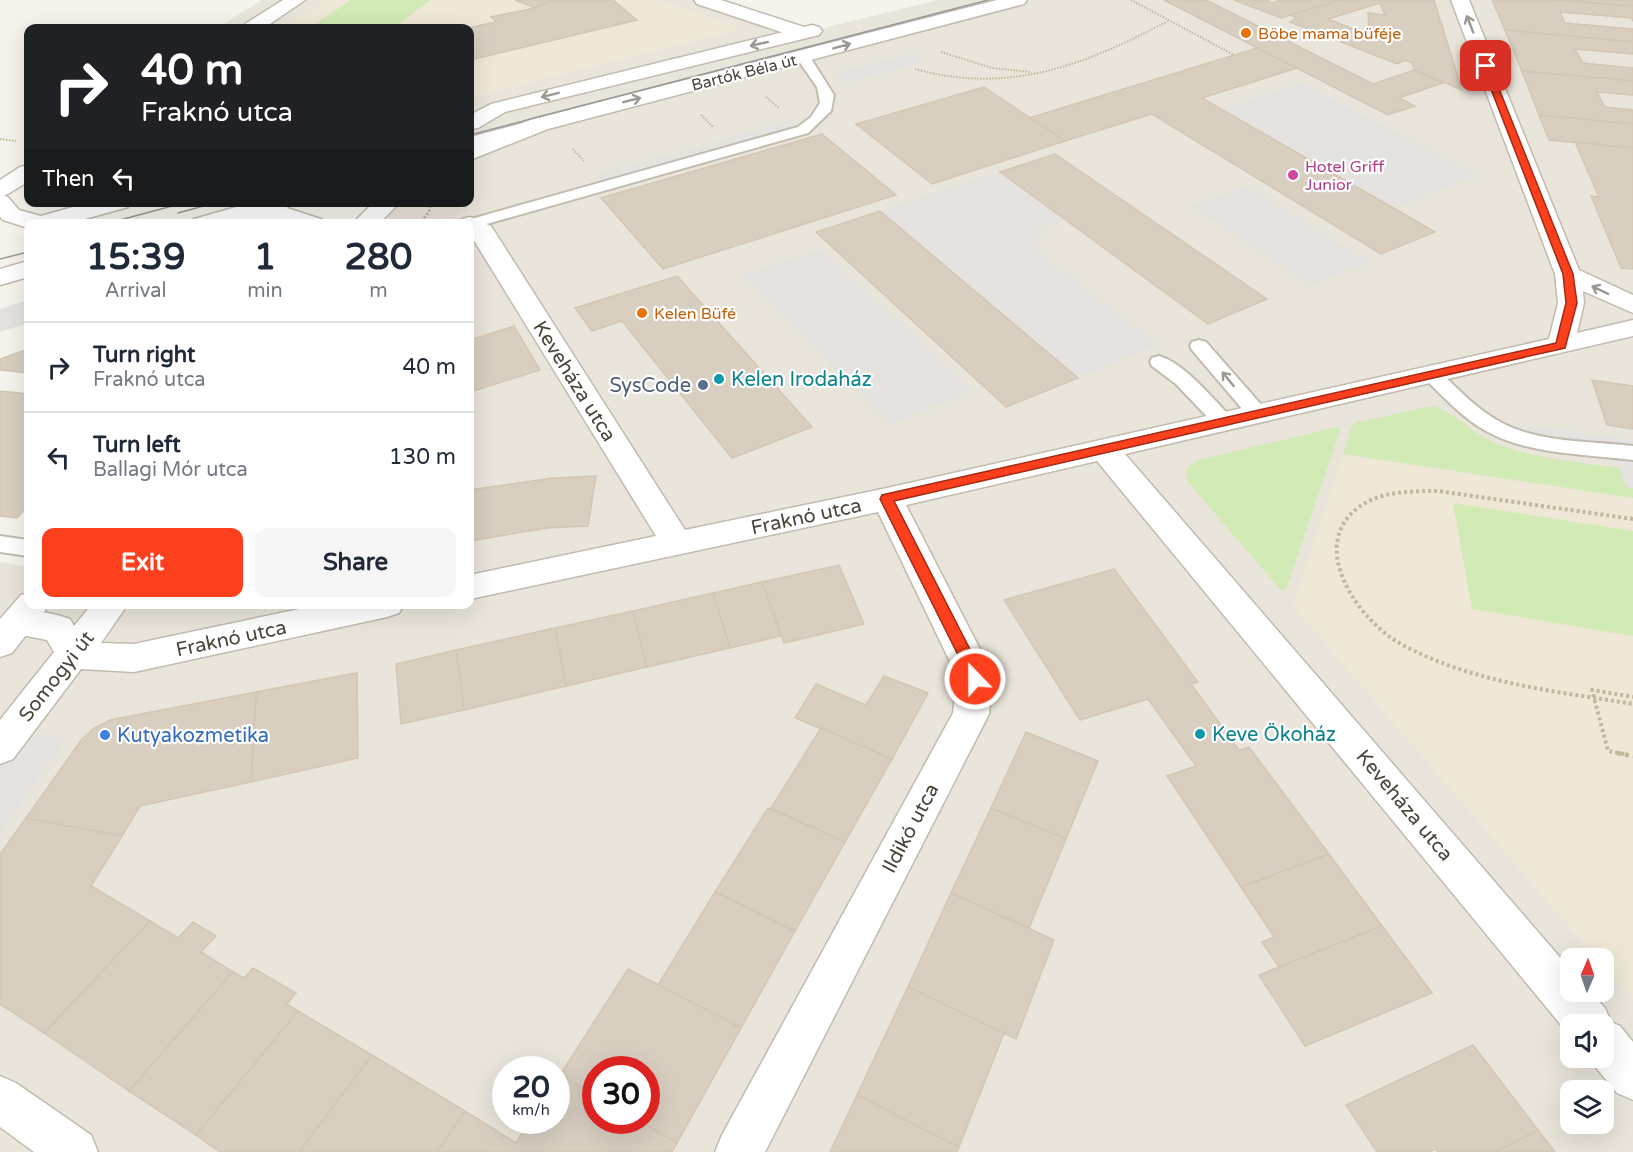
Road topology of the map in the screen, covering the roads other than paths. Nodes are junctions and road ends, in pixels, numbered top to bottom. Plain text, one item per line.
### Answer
1 (296, 0) edge
2 (703, 0) edge
3 (1018, 0) edge
4 (1460, 0) edge
5 (258, 24) edge
6 (826, 28) dead end
7 (803, 33) junction
8 (803, 57) junction
9 (498, 108) junction
10 (474, 114) edge
11 (474, 121) edge
12 (525, 129) junction
13 (474, 143) edge
14 (474, 151) edge
15 (24, 175) edge
16 (0, 190) edge
17 (0, 202) edge
18 (101, 207) edge
19 (263, 207) edge
20 (383, 207) edge
21 (241, 213) junction
22 (25, 219) edge
23 (54, 219) edge
24 (220, 219) edge
25 (298, 219) edge
26 (370, 219) edge
27 (474, 223) edge
28 (474, 226) edge
29 (24, 227) edge
30 (0, 233) edge
31 (24, 270) edge
32 (1568, 274) junction
33 (0, 277) edge
34 (1633, 305) edge
35 (1633, 328) edge
36 (1199, 345) dead end
37 (1561, 345) junction
38 (1159, 362) dead end
39 (1431, 374) junction
40 (1257, 413) junction
41 (1223, 421) junction
42 (1104, 449) junction
43 (1633, 453) edge
44 (886, 499) junction
45 (677, 543) junction
46 (0, 544) edge
47 (24, 547) edge
48 (474, 586) edge
49 (107, 609) edge
50 (364, 609) edge
51 (17, 624) edge
52 (73, 655) junction
53 (16, 706) edge
54 (0, 748) edge
55 (1581, 1014) edge
56 (1614, 1054) edge
57 (1633, 1077) edge
58 (0, 1099) edge
59 (74, 1152) edge
60 (739, 1152) edge

1 - 5 street
2 - 7 street
8 -> 3 street, Bartók Béla út
32 -> 4 street
6 - 7 street, Bartók Béla út
7 -> 9 street, Bartók Béla út
12 -> 8 street, Bartók Béla út
8 - 27 lane
9 - 10 street, Bartók Béla út
9 - 11 street
12 - 13 street, Bartók Béla út
12 - 14 street
15 - 16 street
17 - 22 street
18 - 23 street
19 - 21 street
20 - 26 street
21 - 24 street
21 - 25 street
28 - 45 street, Keveháza utca
29 - 30 street
31 - 33 street
34 -> 32 street
32 - 37 street
35 - 37 street, Fraknó utca
40 -> 36 lane
37 - 39 street, Fraknó utca
38 - 41 lane
39 - 40 street, Fraknó utca
39 - 43 lane
40 - 41 street, Fraknó utca
41 - 42 street, Fraknó utca
42 - 44 street, Fraknó utca
42 - 55 street, Keveháza utca
44 - 45 street, Fraknó utca
44 - 60 street, Ildikó utca
45 - 48 street, Fraknó utca
46 - 47 lane
49 - 52 street, Somogyi út
50 - 52 street, Fraknó utca
51 - 52 street
52 - 53 street, Somogyi út
53 - 54 street, Somogyi út
56 - 57 street
58 - 59 street

